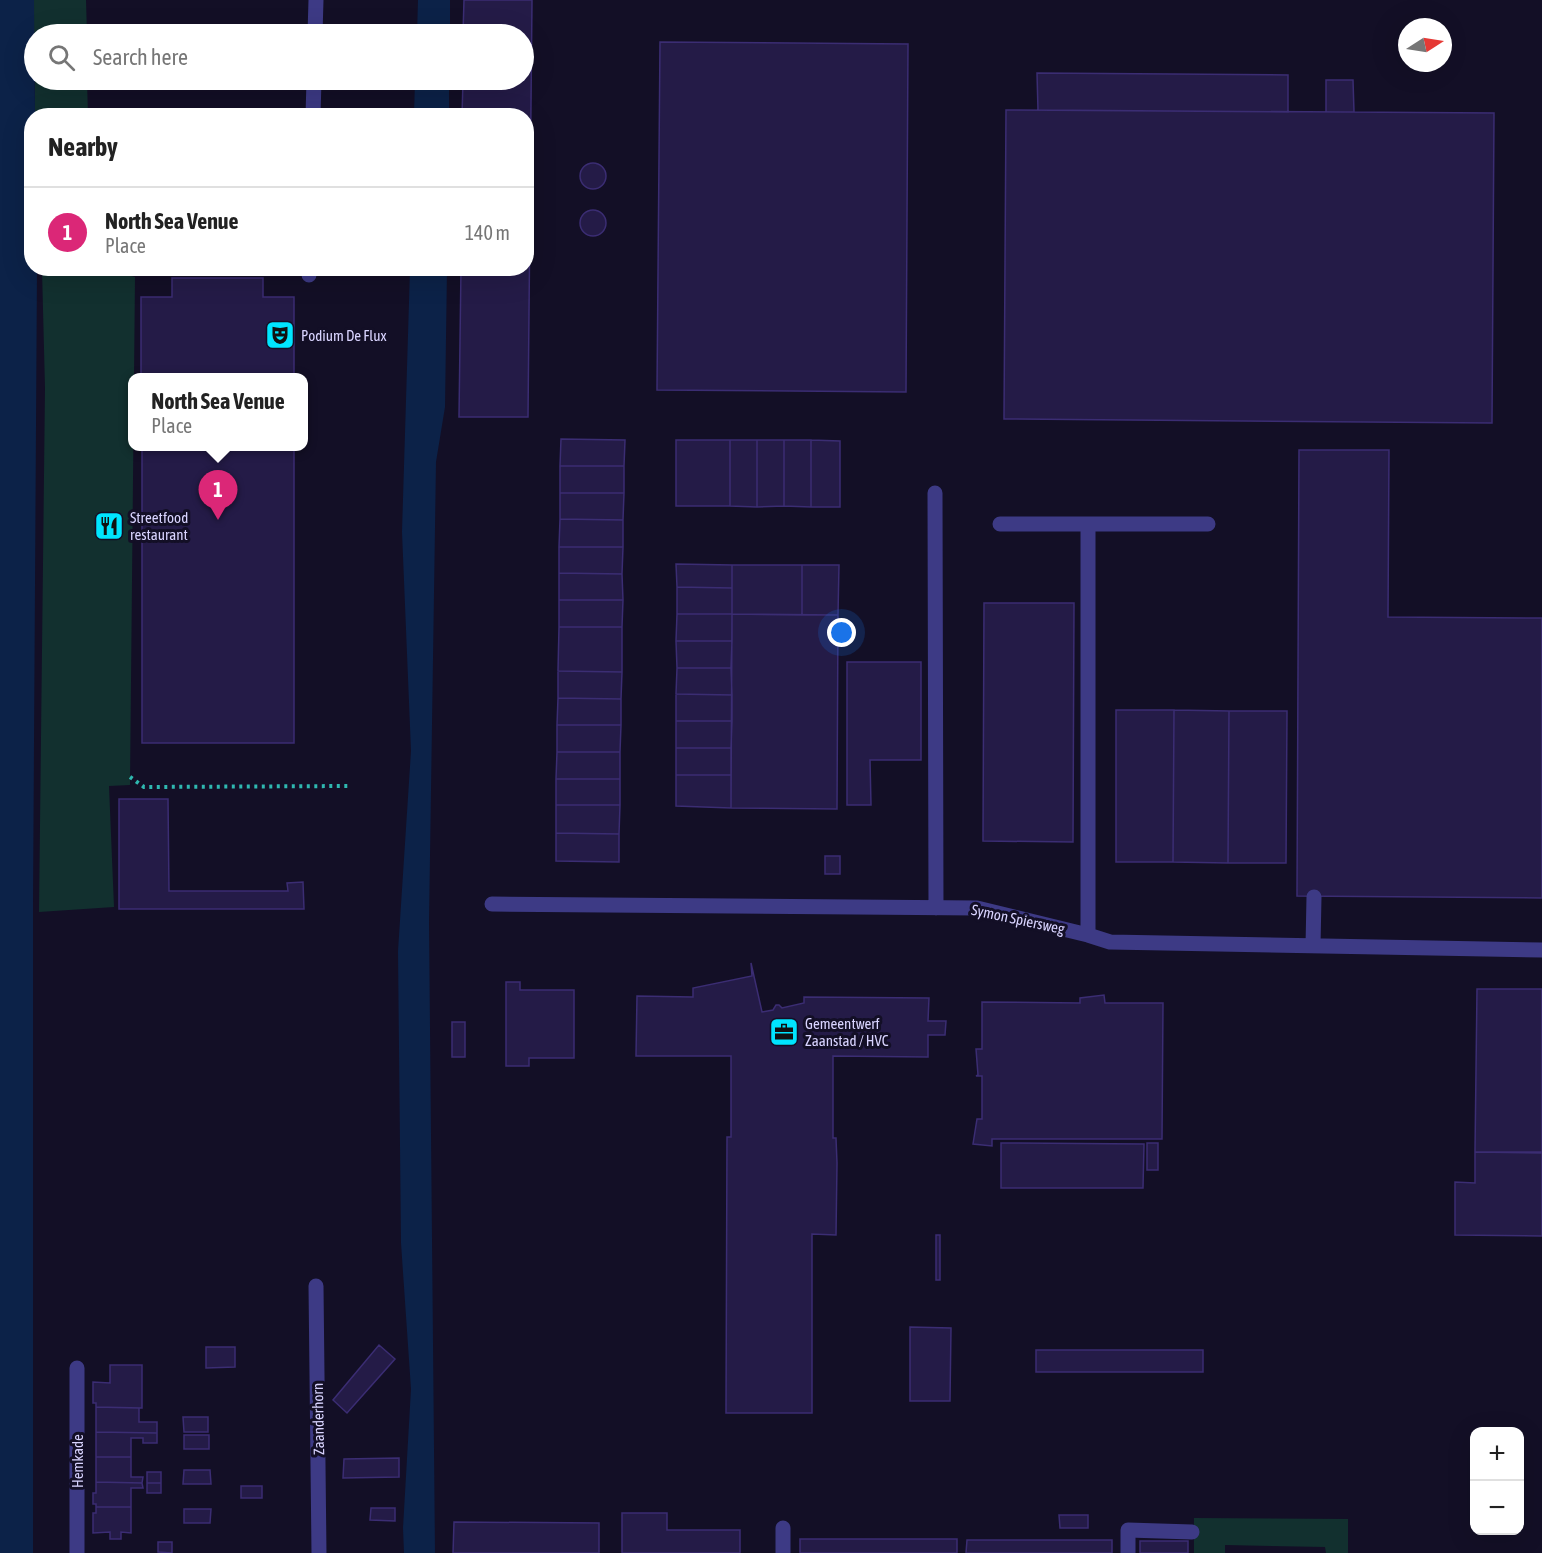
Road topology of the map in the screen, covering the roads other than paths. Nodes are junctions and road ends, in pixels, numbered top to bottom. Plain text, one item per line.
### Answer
1 (316, 0) edge
2 (315, 24) edge
3 (314, 90) edge
4 (313, 108) edge
5 (935, 493) dead end
6 (1000, 524) dead end
7 (1088, 524) junction
8 (1209, 524) dead end
9 (1314, 897) dead end
10 (492, 904) dead end
11 (936, 908) junction
12 (1088, 935) junction
13 (1313, 946) junction
14 (1542, 950) edge
15 (316, 1286) dead end
16 (77, 1368) dead end
17 (783, 1528) dead end
18 (1192, 1532) dead end
19 (77, 1553) edge
20 (319, 1553) edge
21 (783, 1553) edge
22 (1128, 1553) edge

1 - 2 street
3 - 4 street
5 - 11 street
6 - 7 street
7 - 8 street
7 - 12 street
9 - 13 street
10 - 11 street, Symon Spiersweg
11 - 12 street, Symon Spiersweg
12 - 13 street, Symon Spiersweg
13 - 14 street, Symon Spiersweg
15 - 20 street, Zaanderhorn
16 - 19 street, Hemkade
17 - 21 street
18 - 22 street

